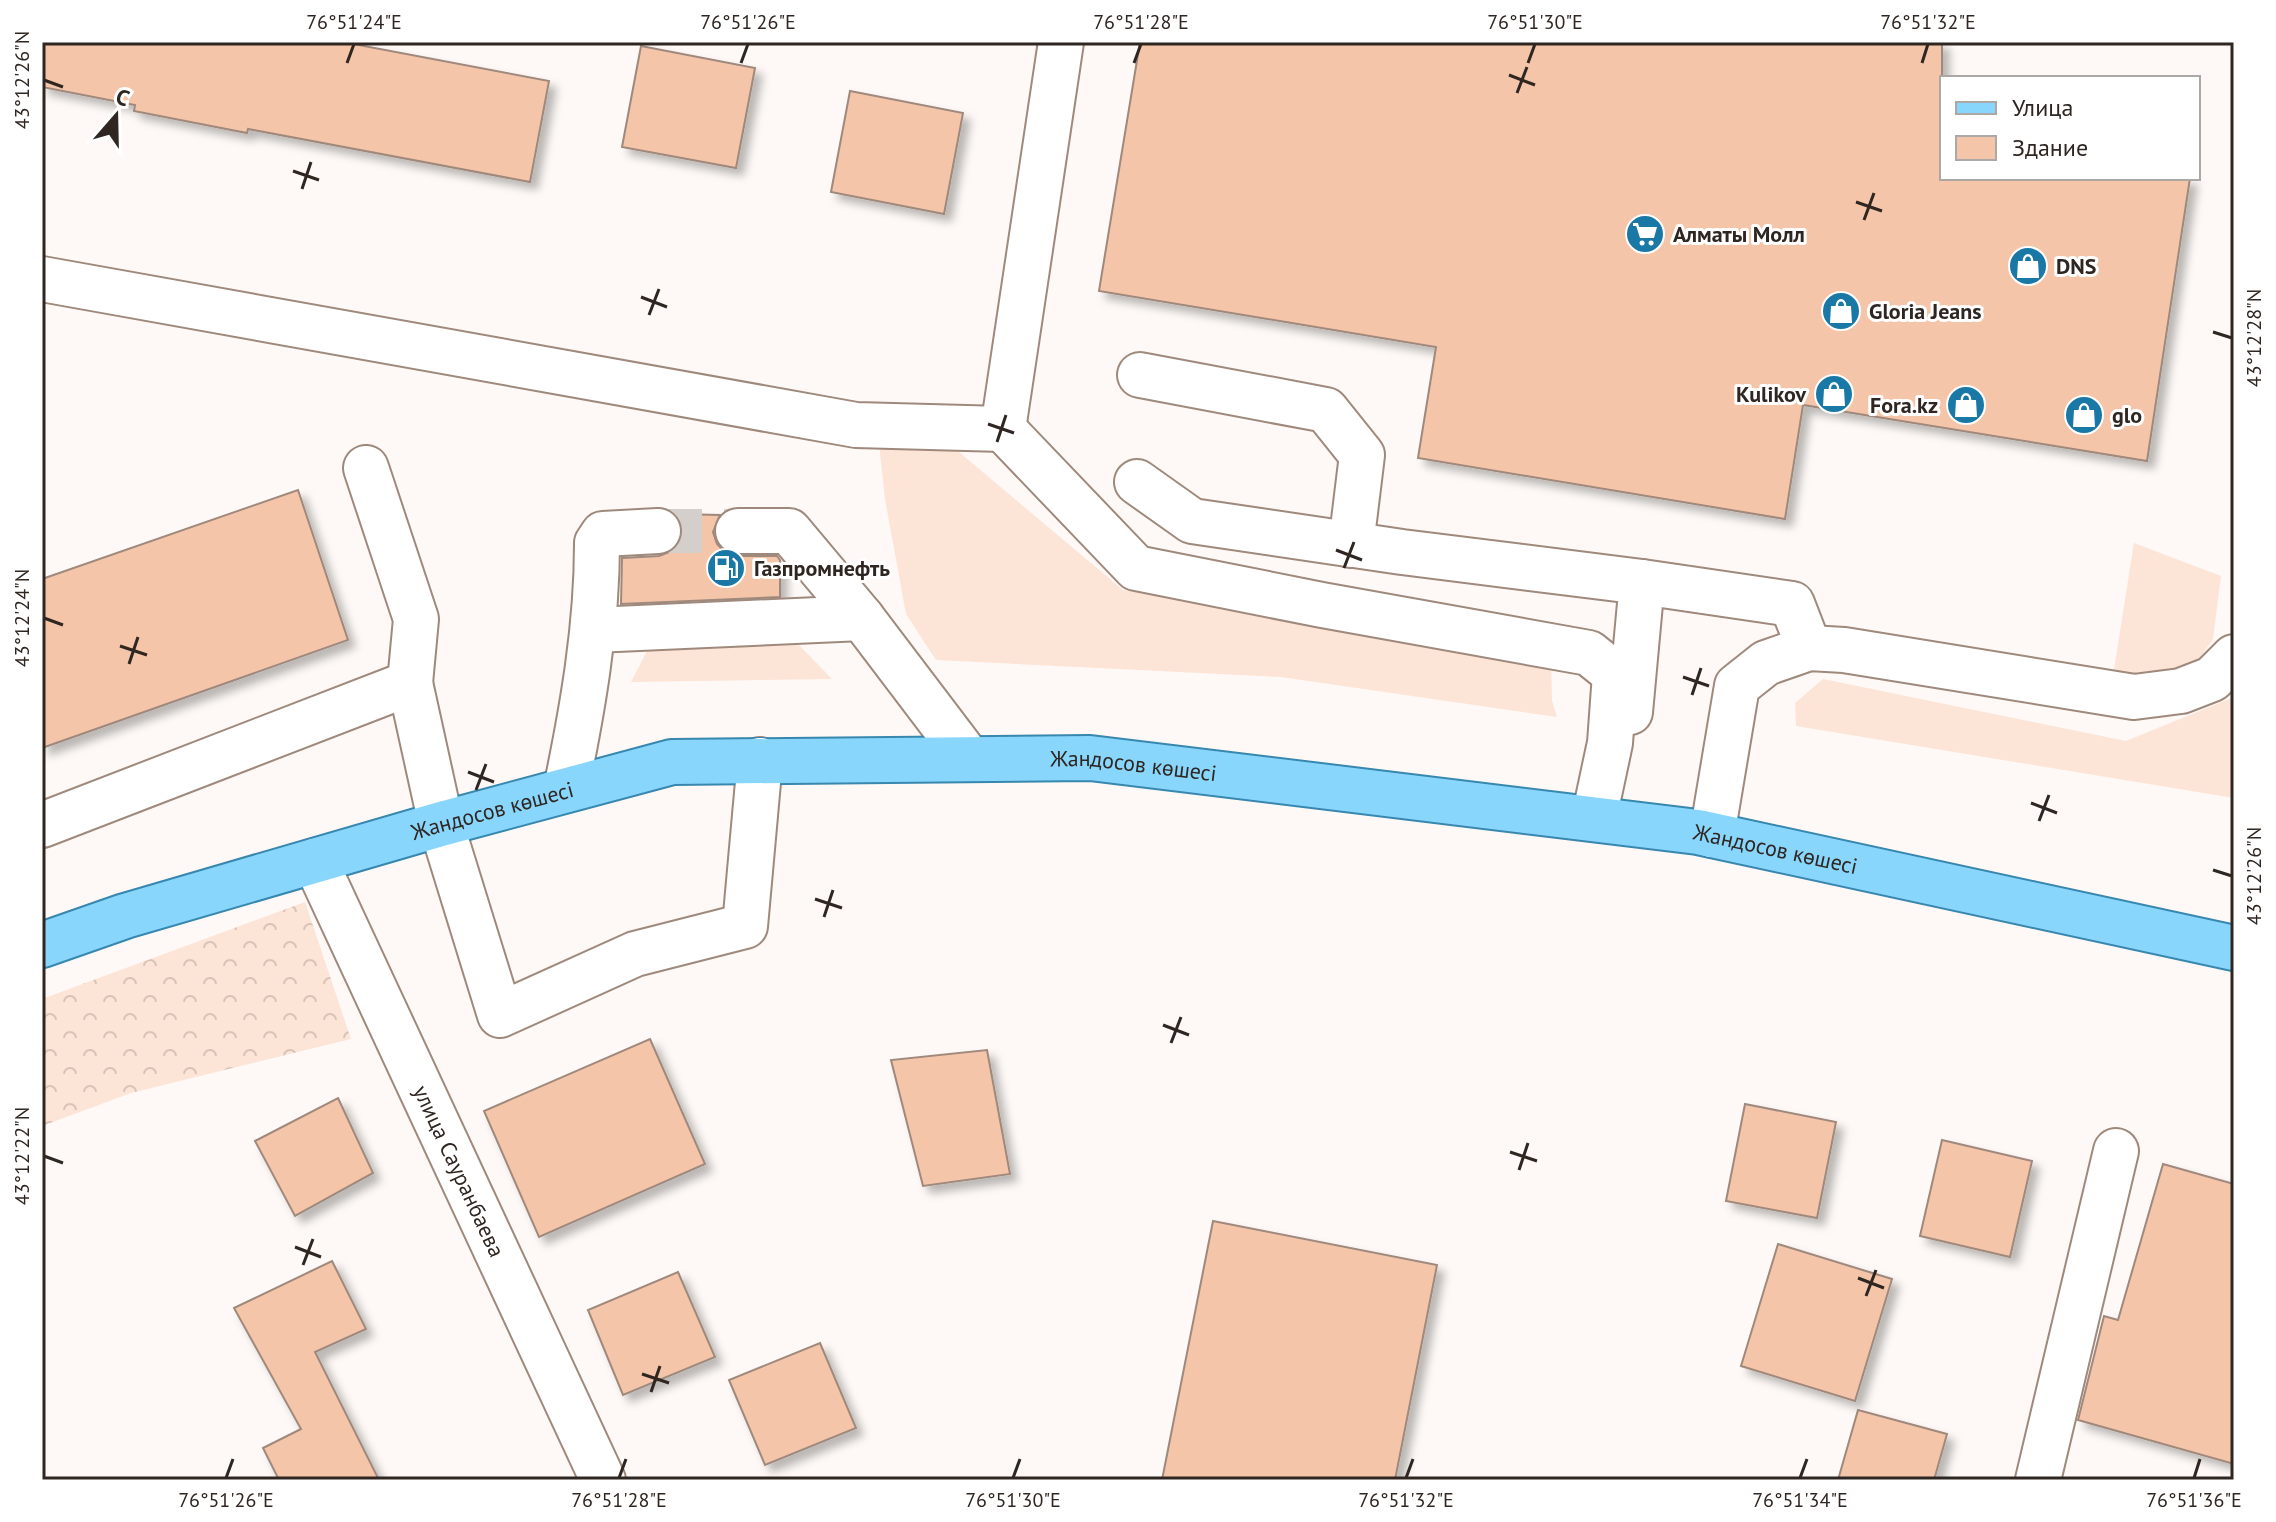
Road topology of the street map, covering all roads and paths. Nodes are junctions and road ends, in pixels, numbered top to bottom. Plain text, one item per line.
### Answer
1 (1061, 42) edge
2 (42, 279) edge
3 (1140, 375) dead end
4 (1003, 429) junction
5 (366, 468) dead end
6 (1137, 482) dead end
7 (658, 531) tunnel mouth
8 (738, 531) tunnel mouth
9 (1351, 545) junction
10 (1642, 582) junction
11 (862, 618) junction
12 (594, 630) junction
13 (1784, 649) junction
14 (2234, 657) edge
15 (410, 683) junction
16 (969, 759) junction
17 (760, 760) junction
18 (566, 789) junction
19 (1607, 820) junction
20 (441, 824) junction
21 (42, 825) edge
22 (1714, 835) junction
23 (315, 861) junction
24 (42, 945) edge
25 (2234, 948) edge
26 (2116, 1151) dead end
27 (603, 1480) edge
28 (2038, 1480) edge

1 - 4 street
2 - 4 street
3 - 9 street
4 - 19 street
5 - 15 street
6 - 9 street
7 - 12 street
8 - 11 street
9 - 10 street
10 - 13 street
10 - 19 street
11 - 12 street
11 - 16 street
12 - 18 street
13 - 14 street
13 - 22 street
15 - 20 street
15 - 21 street
16 - 17 main road, Жандосов көшесі
16 - 19 main road, Жандосов көшесі
17 - 18 main road, Жандосов көшесі
17 - 20 street
18 - 20 main road, Жандосов көшесі
19 - 22 main road, Жандосов көшесі
20 - 23 main road, Жандосов көшесі
22 - 25 main road, Жандосов көшесі
23 - 24 main road, Жандосов көшесі
23 - 27 street, улица Сауранбаева
26 - 28 street

